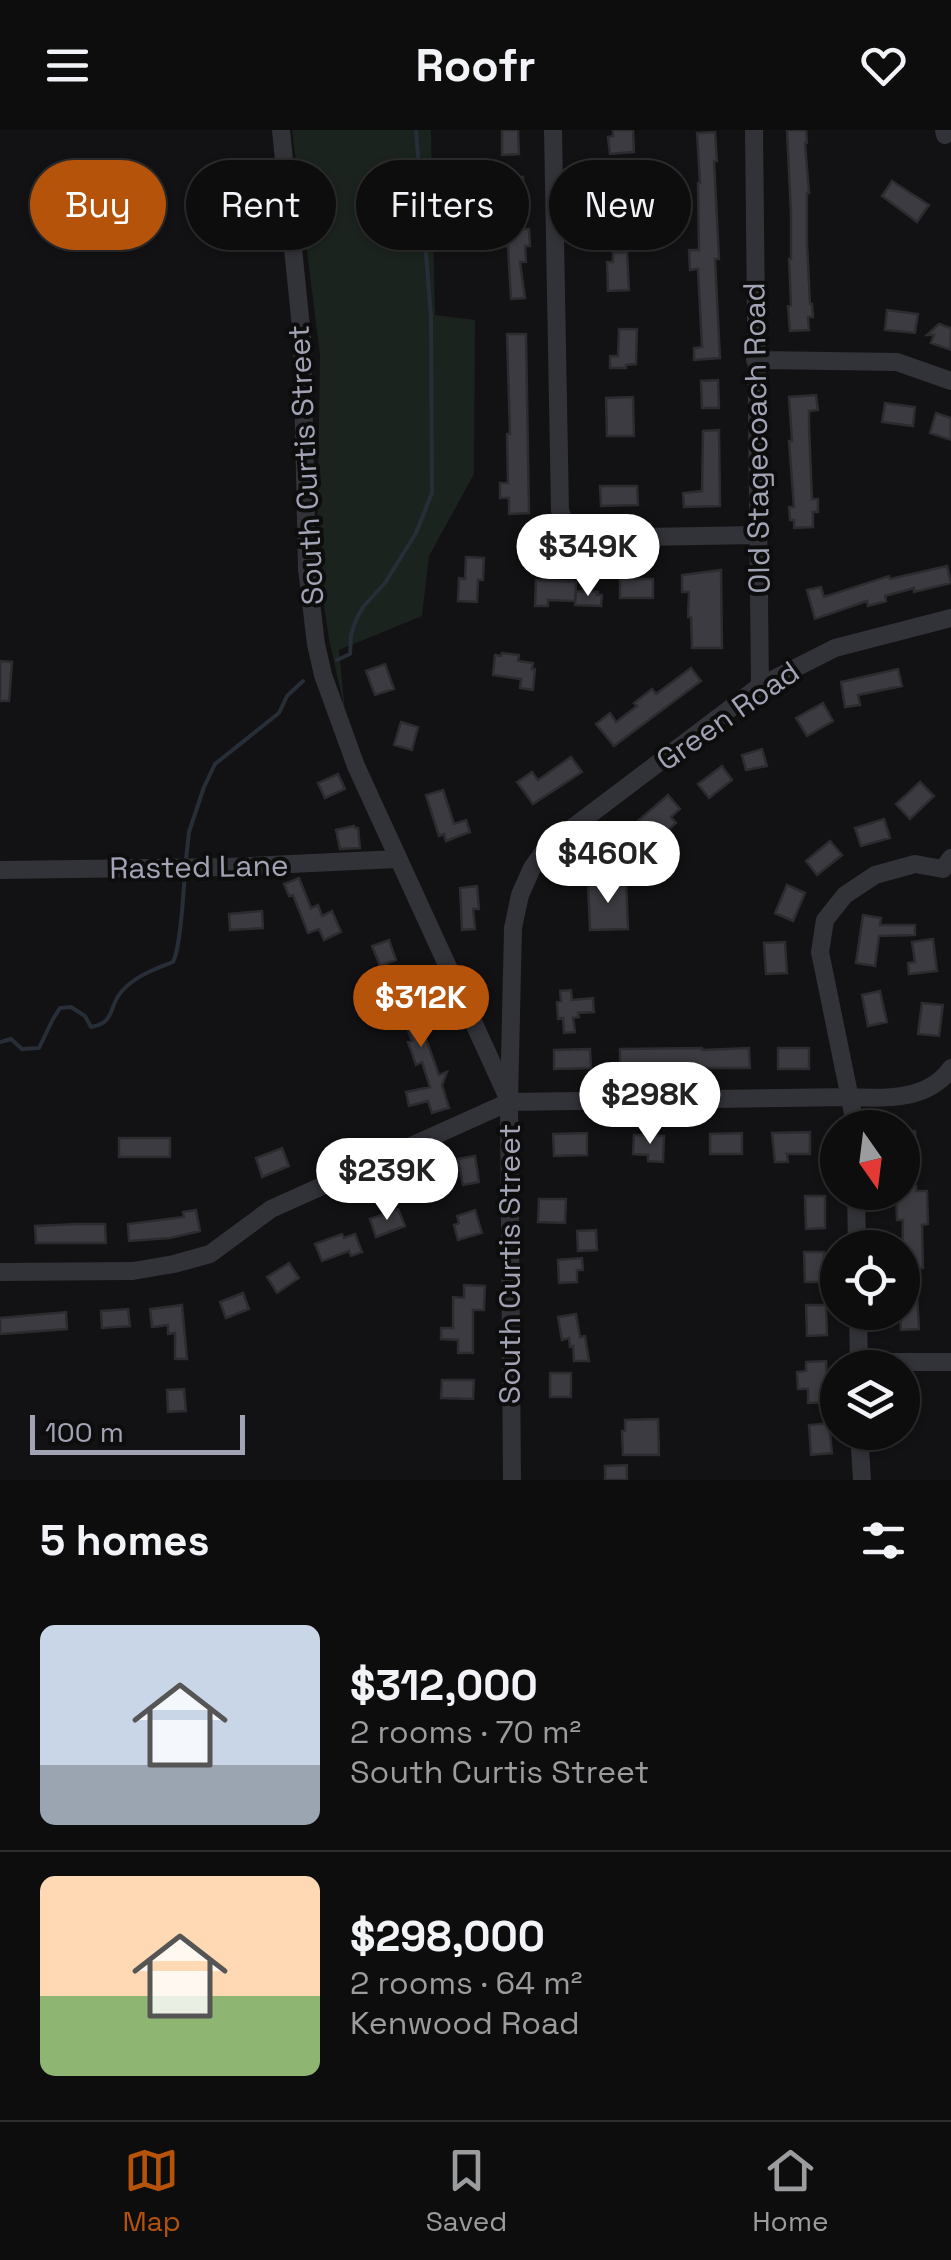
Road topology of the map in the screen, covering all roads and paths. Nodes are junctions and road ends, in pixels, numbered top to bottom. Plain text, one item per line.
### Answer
1 (281, 130) edge
2 (553, 130) edge
3 (754, 130) edge
4 (756, 360) junction
5 (951, 380) edge
6 (757, 534) junction
7 (951, 618) edge
8 (760, 686) junction
9 (397, 859) junction
10 (948, 868) edge
11 (0, 870) edge
12 (951, 1068) edge
13 (850, 1097) junction
14 (509, 1102) junction
15 (853, 1110) edge
16 (0, 1272) edge
17 (951, 1354) edge
18 (920, 1364) edge
19 (950, 1364) edge
20 (860, 1450) edge
21 (512, 1480) edge
22 (862, 1480) edge

1 - 9 street, South Curtis Street
2 - 6 street
3 - 4 street, Old Stagecoach Road
4 - 5 street
4 - 6 street, Old Stagecoach Road
6 - 8 street, Old Stagecoach Road
7 - 8 street, Green Road
8 - 14 street, Green Road
9 - 11 street, Rasted Lane
9 - 14 street, South Curtis Street
10 - 13 street
12 - 13 street
13 - 14 street
13 - 15 street
14 - 16 street
14 - 21 street, South Curtis Street
17 - 19 street
18 - 19 street
20 - 22 street

